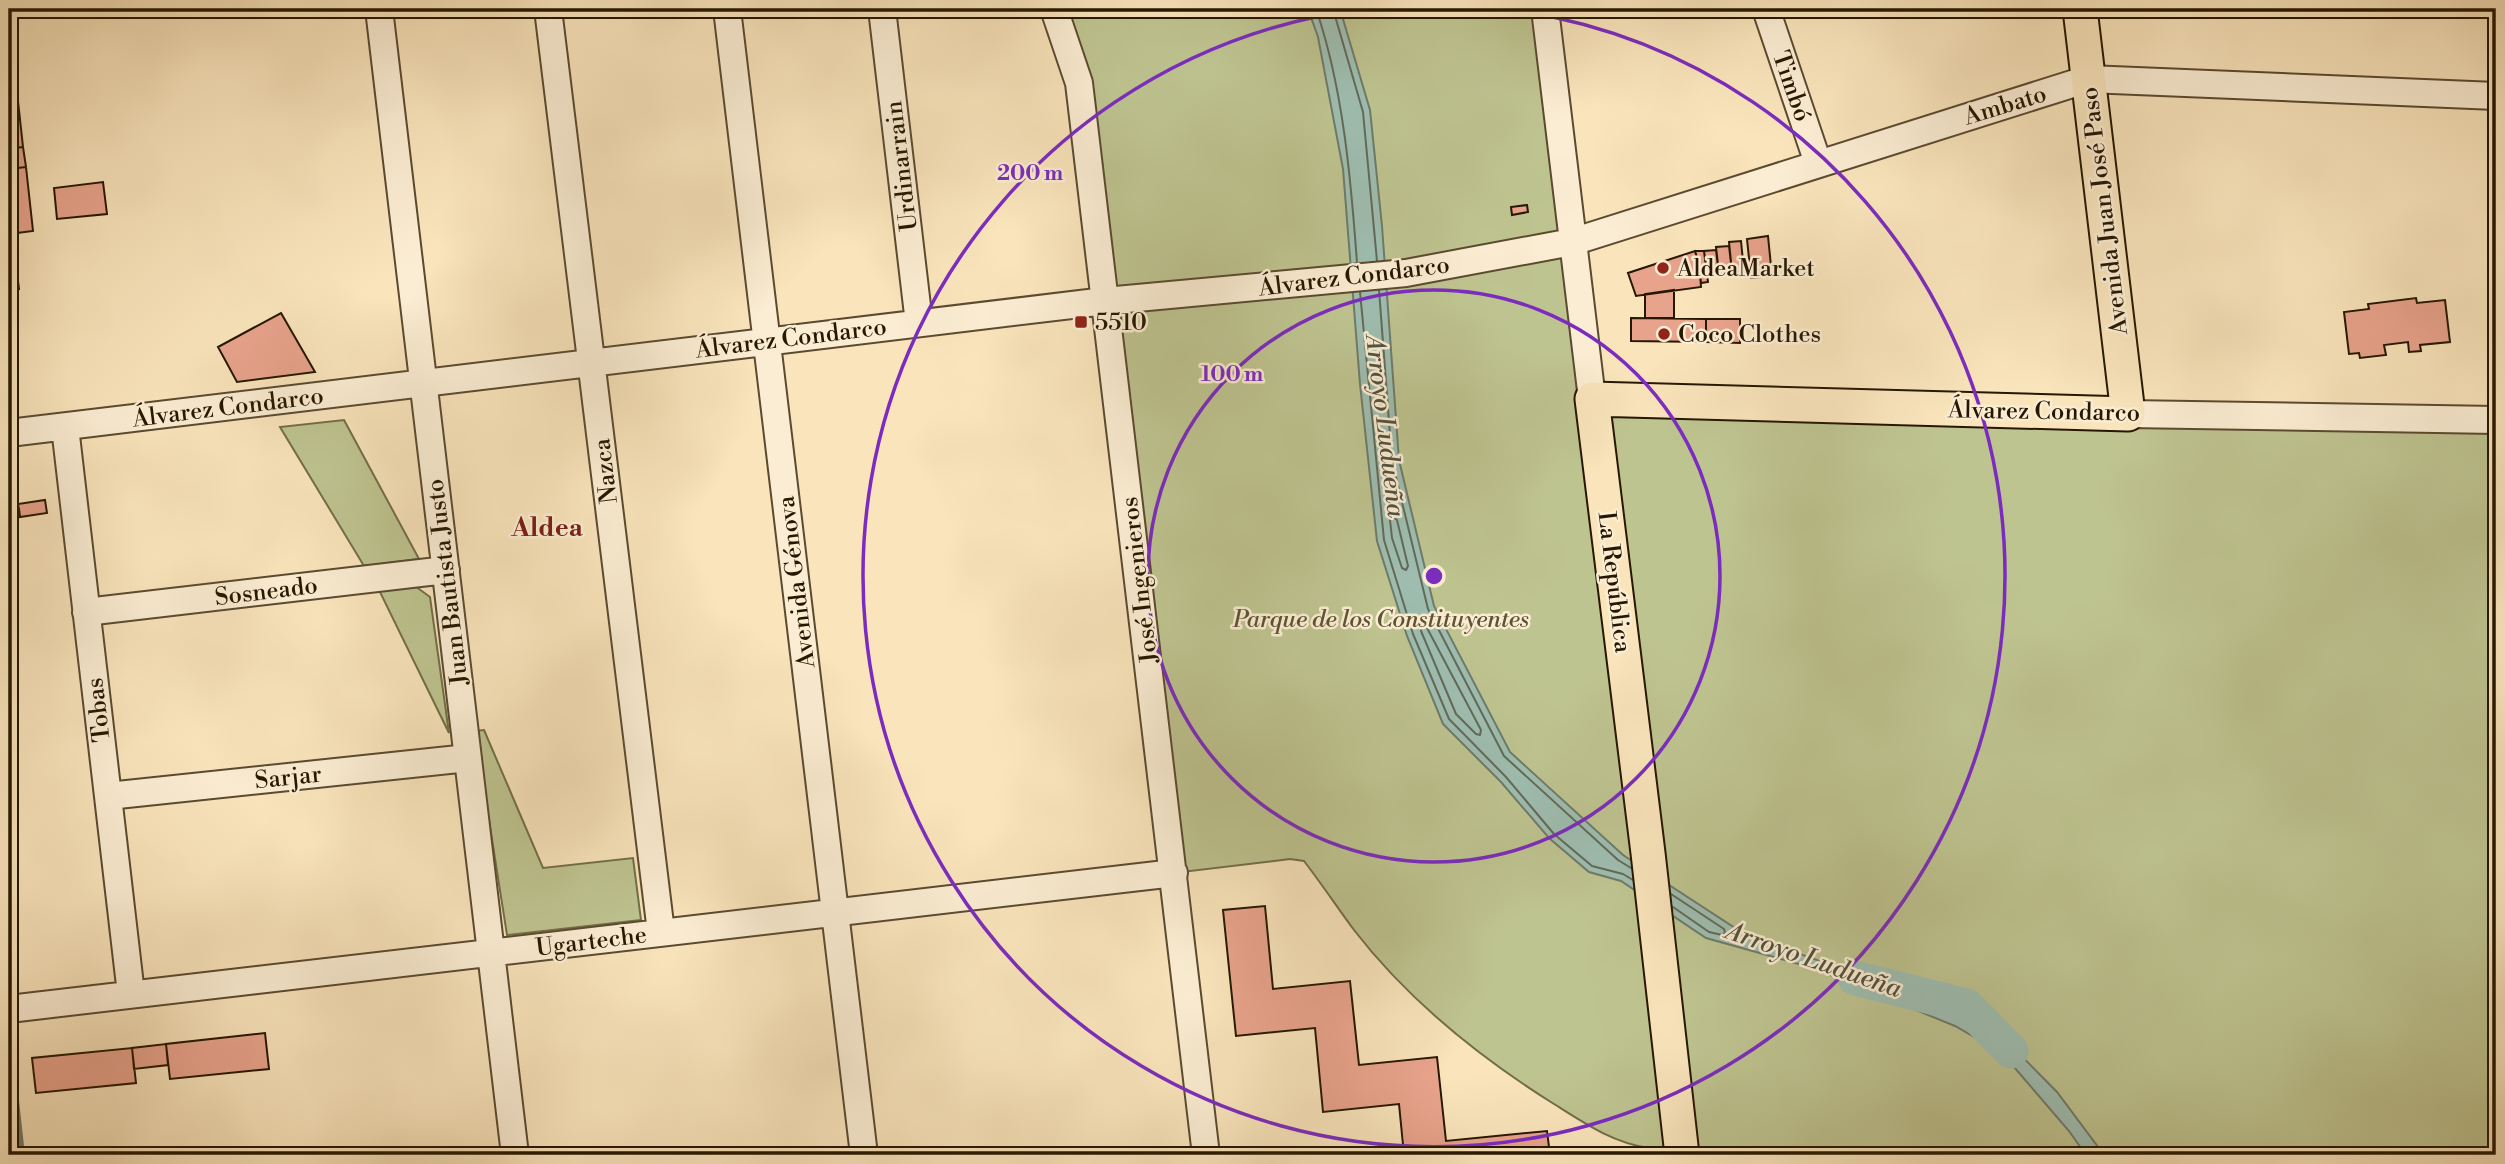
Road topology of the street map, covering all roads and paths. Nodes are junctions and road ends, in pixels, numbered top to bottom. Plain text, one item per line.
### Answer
1 (379, 9) edge
2 (548, 9) edge
3 (727, 9) edge
4 (882, 9) edge
5 (1054, 9) edge
6 (1545, 9) edge
7 (1766, 9) edge
8 (2080, 9) edge
9 (2088, 79) junction
10 (2496, 96) edge
11 (1818, 163) junction
12 (1572, 242) junction
13 (1105, 301) junction
14 (919, 323) junction
15 (767, 341) junction
16 (591, 363) junction
17 (423, 383) junction
18 (1592, 399) junction
19 (2128, 414) junction
20 (2496, 420) edge
21 (65, 426) junction
22 (9, 433) edge
23 (446, 570) junction
24 (86, 612) junction
25 (468, 758) junction
26 (108, 796) junction
27 (1174, 873) junction
28 (835, 912) junction
29 (661, 932) junction
30 (491, 952) junction
31 (131, 994) junction
32 (9, 1009) edge
33 (515, 1155) edge
34 (864, 1155) edge
35 (1206, 1155) edge
36 (1682, 1155) edge

1 - 17 street, Juan Bautista Justo
2 - 16 street, Nazca
3 - 15 street, Avenida Génova
4 - 14 street, Urdinarrain
5 - 13 street, José Ingenieros
6 - 12 street, La República
7 - 11 street, Timbó
8 - 9 main road, Avenida Juan José Paso
9 - 10 street, Ambato
9 - 11 street, Ambato
9 - 19 main road, Avenida Juan José Paso
11 - 12 street, Ambato
12 - 13 street, Álvarez Condarco
12 - 18 street, La República
13 - 14 street, Álvarez Condarco
13 - 27 street, José Ingenieros
14 - 15 street, Álvarez Condarco
15 - 16 street, Álvarez Condarco
15 - 28 street, Avenida Génova
16 - 17 street, Álvarez Condarco
16 - 29 street, Nazca
17 - 21 street, Álvarez Condarco
17 - 23 street, Juan Bautista Justo
18 - 19 main road, Álvarez Condarco
18 - 36 main road, La República
19 - 20 street, Álvarez Condarco
21 - 22 street, Álvarez Condarco
21 - 24 street, Tobas
23 - 24 street, Sosneado
23 - 25 street, Juan Bautista Justo
24 - 26 street, Tobas
25 - 26 street, Sarjar
25 - 30 street, Juan Bautista Justo
26 - 31 street, Tobas
27 - 28 street, Ugarteche
27 - 35 street, José Ingenieros
28 - 29 street, Ugarteche
28 - 34 street, Avenida Génova
29 - 30 street, Ugarteche
30 - 31 street, Ugarteche
30 - 33 street, Juan Bautista Justo
31 - 32 street, Ugarteche

